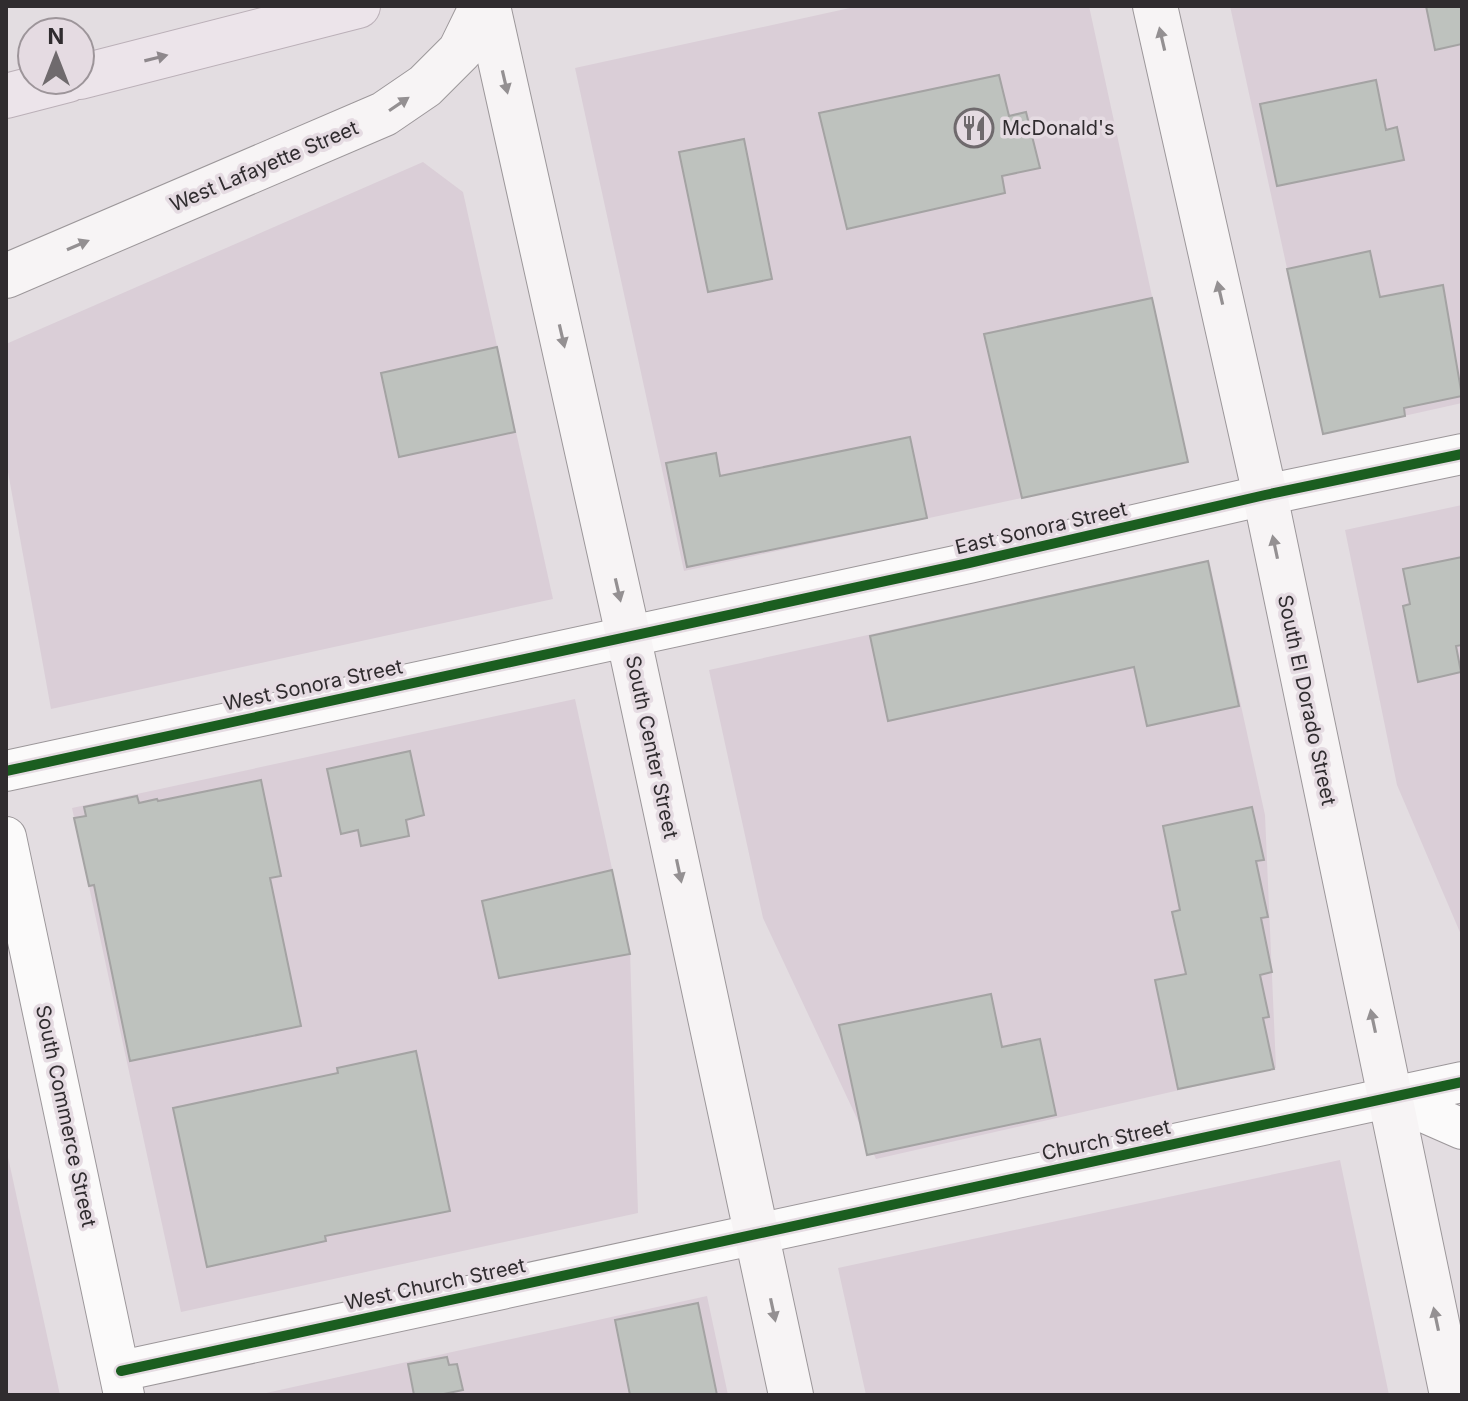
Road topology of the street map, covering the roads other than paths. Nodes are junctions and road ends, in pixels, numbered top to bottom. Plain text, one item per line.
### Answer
1 (358, 6) edge
2 (485, 6) edge
3 (1155, 6) edge
4 (96, 73) edge
5 (6, 276) edge
6 (1462, 454) edge
7 (1265, 495) junction
8 (628, 635) junction
9 (6, 771) edge
10 (6, 837) edge
11 (1462, 1082) edge
12 (1389, 1097) junction
13 (1462, 1129) edge
14 (757, 1234) junction
15 (122, 1383) edge
16 (791, 1395) edge
17 (1452, 1395) edge

4 -> 1 highway
5 -> 2 main road, West Lafayette Street
2 -> 8 main road, South Center Street
7 -> 3 main road, South El Dorado Street
6 - 7 street, East Sonora Street
7 - 8 street, East Sonora Street
12 -> 7 main road, South El Dorado Street
8 - 9 street, West Sonora Street
8 -> 14 main road, South Center Street
10 - 15 street, South Commerce Street
11 - 12 street, Church Street
12 - 13 street
12 - 14 street, Church Street
17 -> 12 main road, South El Dorado Street
14 - 15 street, West Church Street
14 -> 16 main road, South Center Street

